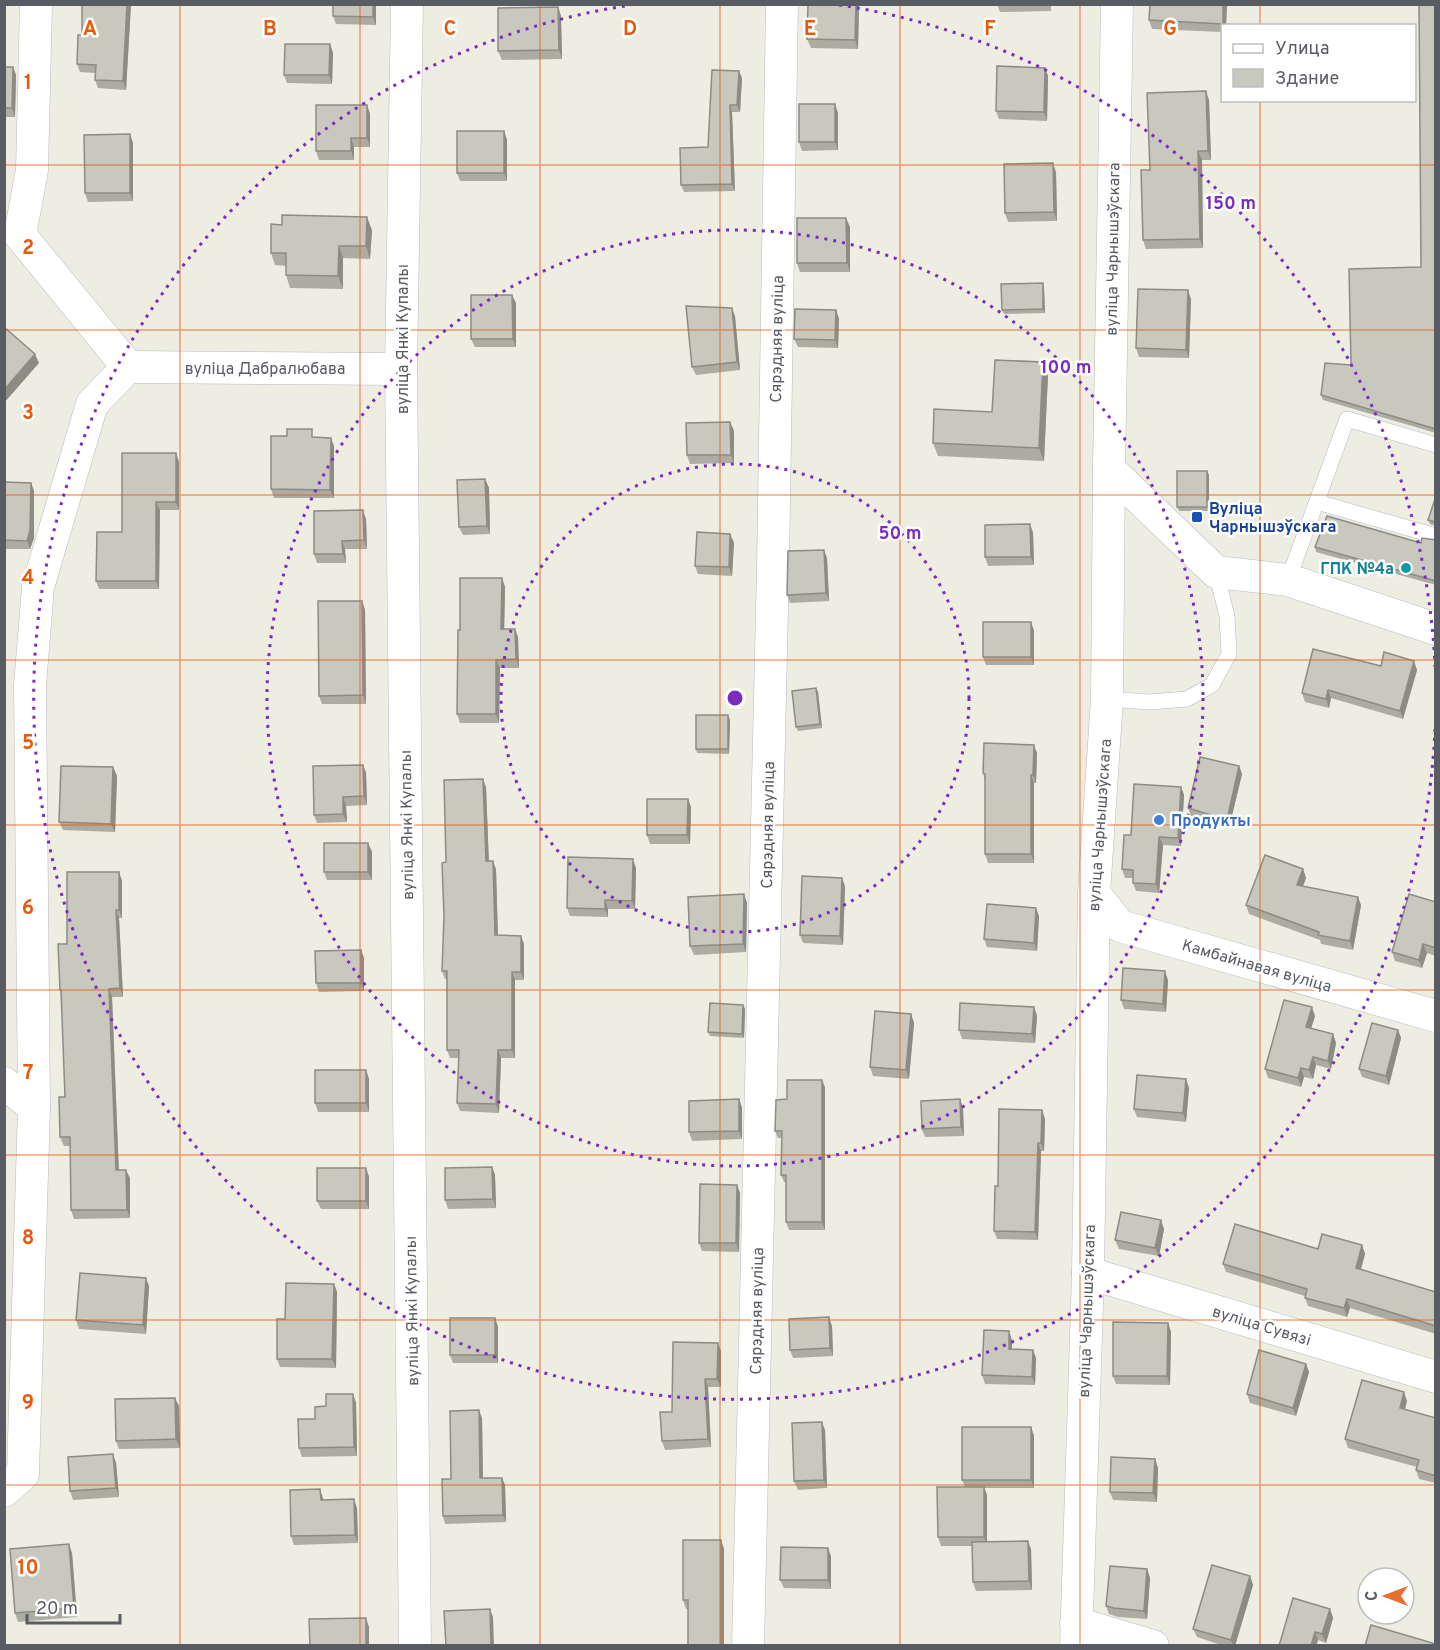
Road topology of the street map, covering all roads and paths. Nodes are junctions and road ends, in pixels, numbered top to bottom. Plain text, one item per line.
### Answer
1 (36, 4) edge
2 (407, 4) edge
3 (782, 4) edge
4 (1117, 4) edge
5 (12, 228) edge
6 (128, 367) junction
7 (401, 369) junction
8 (1436, 445) edge
9 (1109, 469) junction
10 (1317, 502) junction
11 (1436, 536) edge
12 (1216, 572) junction
13 (1288, 580) junction
14 (1436, 629) edge
15 (4, 666) edge
16 (30, 685) junction
17 (1107, 699) junction
18 (1094, 893) junction
19 (1436, 1016) edge
20 (4, 1083) edge
21 (34, 1107) junction
22 (1088, 1273) junction
23 (1436, 1377) edge
24 (4, 1491) edge
25 (1076, 1634) edge
26 (415, 1646) edge
27 (748, 1646) edge
28 (1153, 1646) edge

1 - 5 street
2 - 7 street, вуліца Янкі Купалы
3 - 27 street, Сярэдняя вуліца
4 - 9 street, вуліца Чарнышэўскага
5 - 6 street
6 - 7 street, вуліца Дабралюбава
6 - 16 street
7 - 26 street, вуліца Янкі Купалы
8 - 10 lane
9 - 12 street
9 - 17 street, вуліца Чарнышэўскага
10 - 11 lane
10 - 13 lane
12 - 13 street
12 - 17 lane
13 - 14 street
15 - 16 street
16 - 21 street
17 - 18 street, вуліца Чарнышэўскага
18 - 19 street, Камбайнавая вуліца
18 - 22 street, вуліца Чарнышэўскага
20 - 21 street
21 - 24 street
22 - 23 street, вуліца Сувязі
22 - 25 street, вуліца Чарнышэўскага
25 - 28 street

